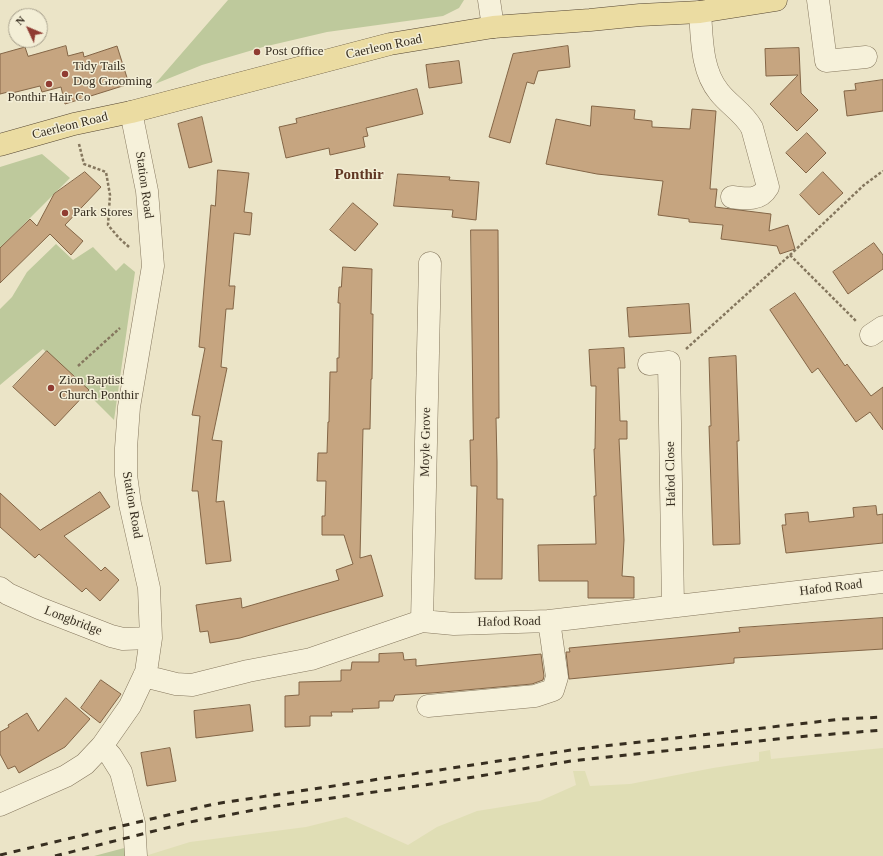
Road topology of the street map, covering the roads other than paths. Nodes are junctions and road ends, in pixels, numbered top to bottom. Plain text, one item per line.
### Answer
1 (489, 0) edge
2 (776, 0) edge
3 (818, 0) edge
4 (700, 12) junction
5 (493, 27) junction
6 (866, 57) dead end
7 (131, 112) junction
8 (0, 145) edge
9 (732, 197) dead end
10 (430, 263) dead end
11 (659, 364) road end
12 (883, 582) edge
13 (0, 588) edge
14 (673, 606) junction
15 (422, 621) junction
16 (549, 621) junction
17 (151, 638) junction
18 (144, 676) junction
19 (428, 706) dead end
20 (102, 746) junction
21 (0, 805) edge
22 (136, 856) edge

1 - 5 street
2 - 4 main road, Caerleon Road
3 - 6 street
4 - 5 main road, Caerleon Road
4 - 9 street
5 - 7 main road, Caerleon Road
7 - 8 main road, Caerleon Road
7 - 17 street, Station Road
10 - 15 street, Moyle Grove
11 - 14 street, Hafod Close
12 - 14 street, Hafod Road
13 - 17 street, Longbridge
14 - 16 street, Hafod Road
15 - 16 street, Hafod Road
15 - 18 street, Hafod Road
16 - 19 street
17 - 18 street, Station Road
18 - 20 street, Station Road
20 - 21 street, Station Road
20 - 22 street

